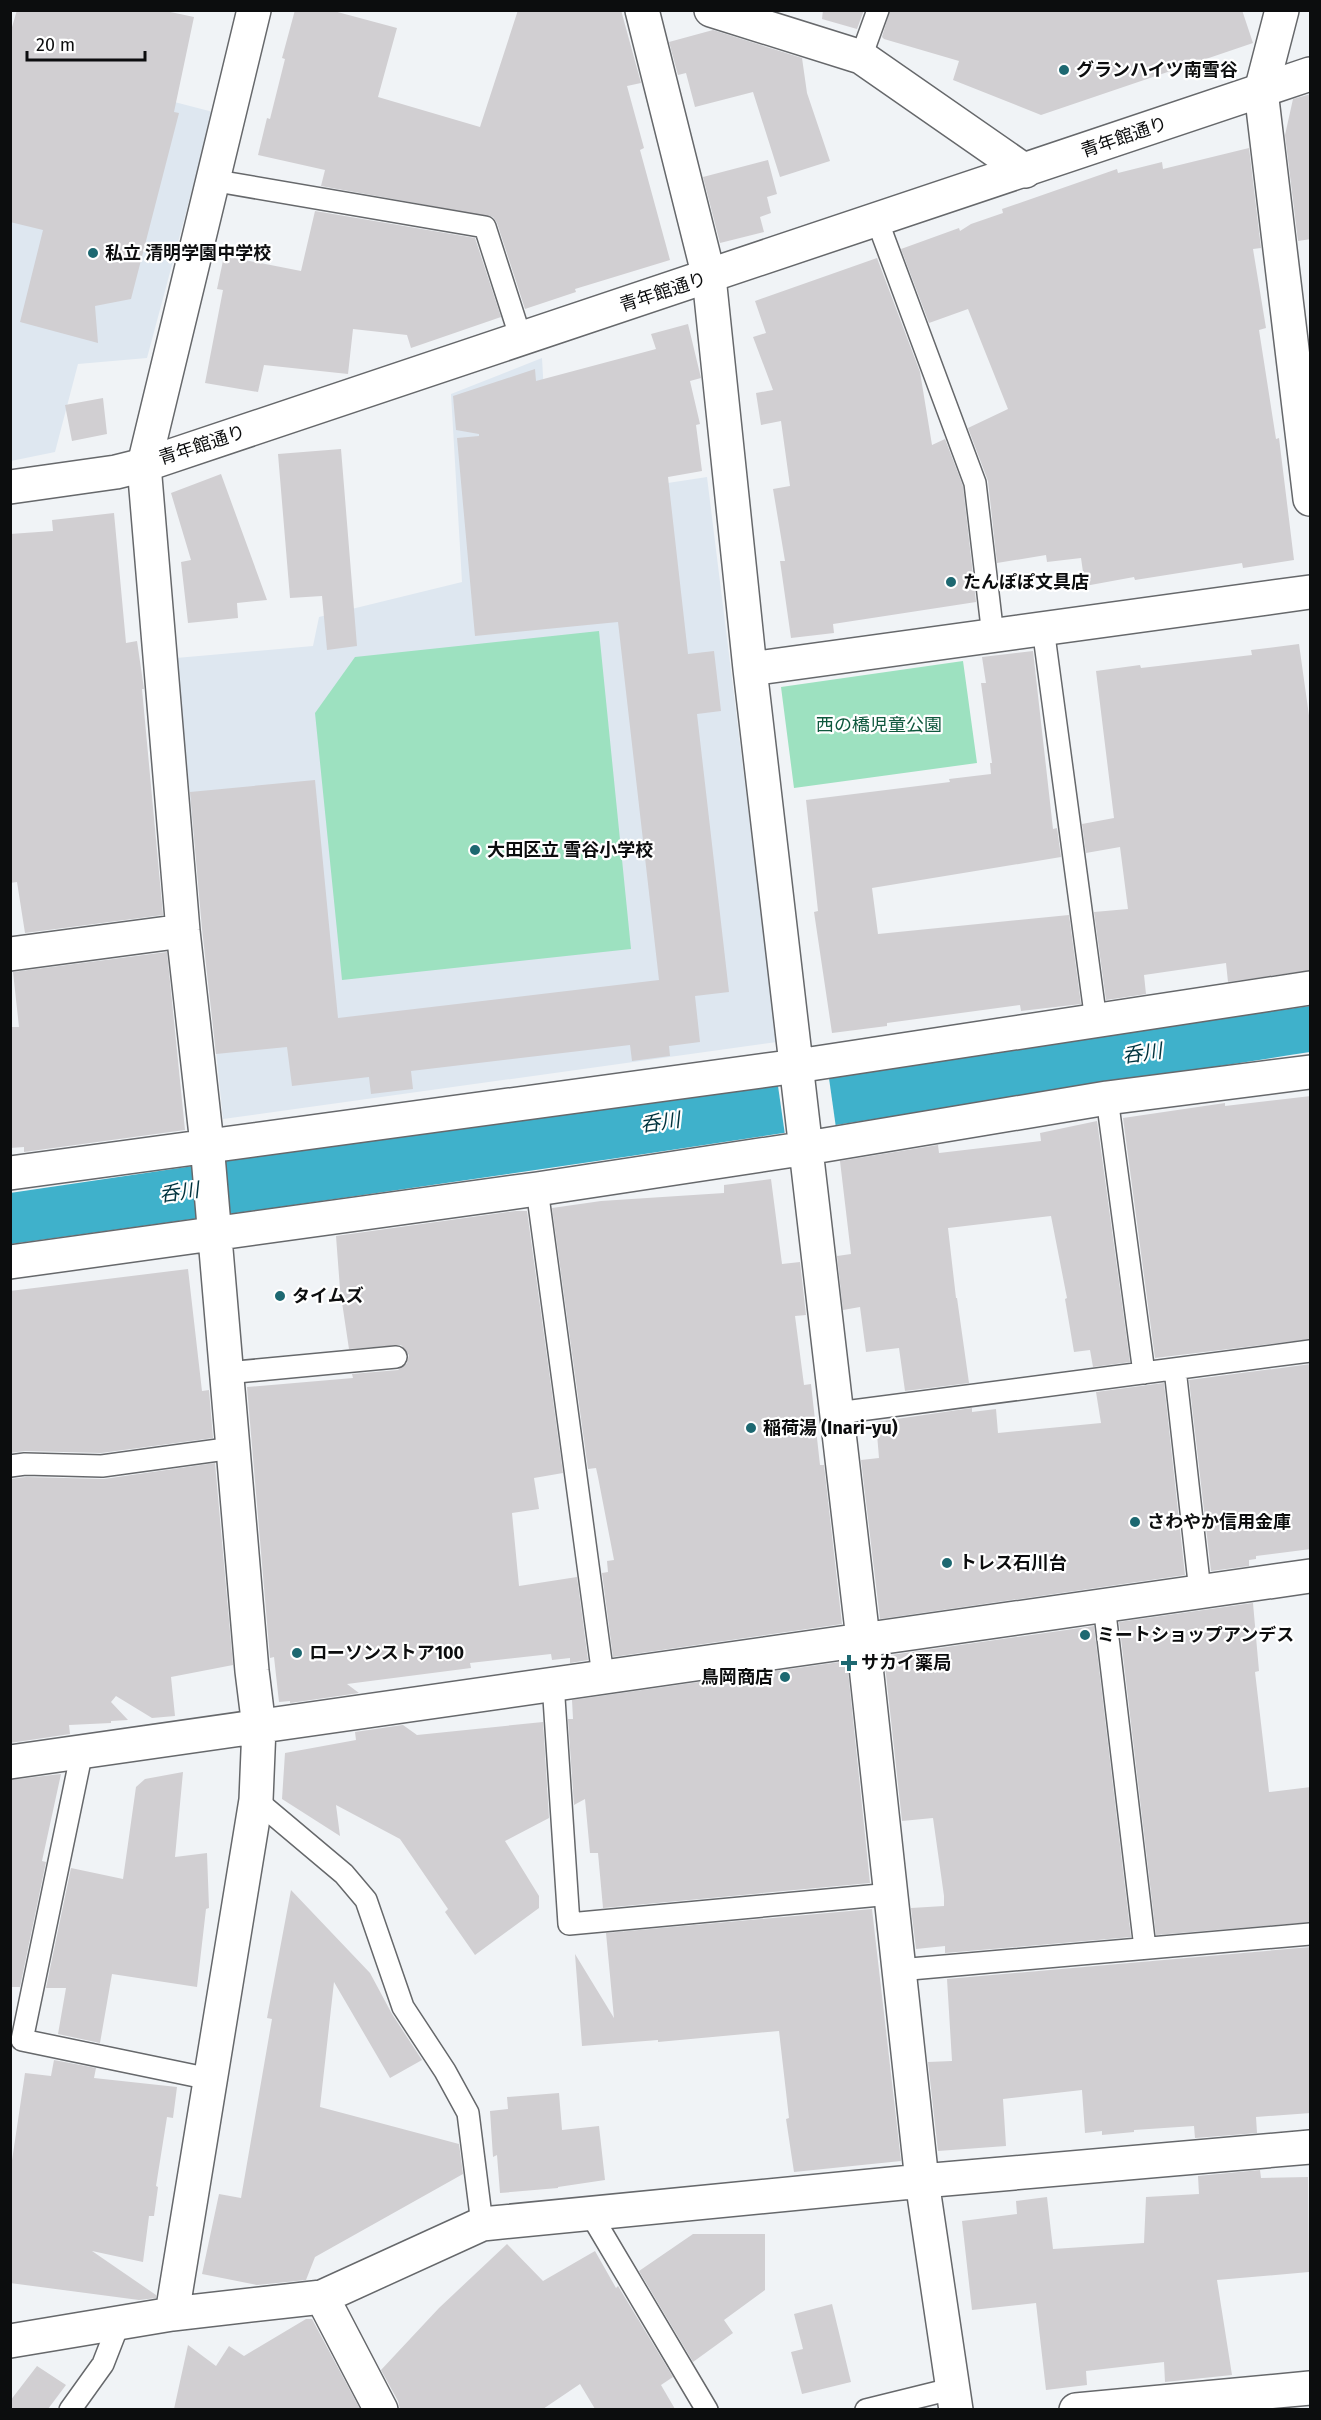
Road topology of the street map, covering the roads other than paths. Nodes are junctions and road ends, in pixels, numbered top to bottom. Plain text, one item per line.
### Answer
1 (254, 10) edge
2 (642, 10) edge
3 (711, 10) edge
4 (878, 10) edge
5 (1282, 10) edge
6 (861, 57) junction
7 (1311, 75) edge
8 (1261, 91) junction
9 (1025, 171) junction
10 (211, 180) junction
11 (877, 220) junction
12 (710, 277) junction
13 (520, 339) junction
14 (144, 465) junction
15 (10, 487) edge
16 (1311, 499) edge
17 (1311, 592) edge
18 (1043, 628) junction
19 (993, 636) junction
20 (750, 669) junction
21 (183, 930) junction
22 (10, 954) edge
23 (1311, 988) edge
24 (1096, 1021) junction
25 (798, 1072) junction
26 (1311, 1072) edge
27 (1107, 1098) junction
28 (805, 1139) junction
29 (207, 1149) junction
30 (10, 1173) edge
31 (537, 1189) junction
32 (214, 1230) junction
33 (10, 1262) edge
34 (1311, 1351) edge
35 (396, 1357) dead end
36 (1175, 1369) junction
37 (226, 1373) junction
38 (1144, 1373) junction
39 (837, 1413) junction
40 (233, 1449) junction
41 (10, 1466) edge
42 (1311, 1576) edge
43 (1200, 1592) junction
44 (1104, 1605) junction
45 (863, 1639) junction
46 (603, 1676) junction
47 (554, 1683) junction
48 (259, 1727) junction
49 (82, 1751) junction
50 (10, 1762) edge
51 (256, 1800) junction
52 (891, 1894) junction
53 (1311, 1934) edge
54 (1145, 1948) junction
55 (899, 1970) junction
56 (210, 2079) junction
57 (1311, 2147) edge
58 (922, 2181) junction
59 (590, 2213) junction
60 (482, 2224) junction
61 (322, 2297) junction
62 (172, 2314) junction
63 (119, 2323) junction
64 (10, 2341) edge
65 (1311, 2388) edge
66 (953, 2399) edge
67 (1135, 2407) edge
68 (70, 2409) edge
69 (381, 2409) edge
70 (707, 2409) edge
71 (866, 2409) edge
72 (1076, 2409) edge

1 - 10 street
2 - 12 street
3 - 6 street
4 - 6 lane
5 - 8 street
6 - 9 street
7 - 8 street, 青年館通り
8 - 9 street, 青年館通り
8 - 16 street
9 - 11 street, 青年館通り
10 - 13 lane
10 - 14 street
11 - 12 street, 青年館通り
11 - 19 lane
12 - 13 street, 青年館通り
12 - 20 street
13 - 14 street, 青年館通り
14 - 15 street, 青年館通り
14 - 21 street
17 - 18 street
18 - 19 street
18 - 24 lane
19 - 20 street
20 - 25 street
21 - 22 street
21 - 29 street
23 - 24 street
24 - 25 street
25 - 28 street
25 - 29 street
26 - 27 street
27 - 28 street
27 - 38 lane
28 - 31 street
28 - 39 street
29 - 30 street
29 - 32 street
31 - 32 street
31 - 46 lane
32 - 33 street
32 - 37 street
34 - 36 lane
35 - 37 lane
36 - 38 lane
36 - 43 lane
37 - 40 street
38 - 39 lane
39 - 45 street
40 - 41 lane
40 - 48 street
42 - 43 street
43 - 44 street
44 - 45 street
44 - 54 lane
45 - 46 street
45 - 52 street
46 - 47 street
47 - 48 street
47 - 52 lane
48 - 49 street
48 - 51 street
49 - 50 street
49 - 56 lane
51 - 56 street
51 - 60 lane
52 - 55 street
53 - 54 lane
54 - 55 lane
55 - 58 street
56 - 62 street
57 - 58 street
58 - 59 street
58 - 66 street
59 - 60 street
59 - 70 lane
60 - 61 street
61 - 62 street
61 - 69 street
62 - 63 street
63 - 64 street
63 - 68 lane
65 - 67 street
66 - 71 lane
67 - 72 street

